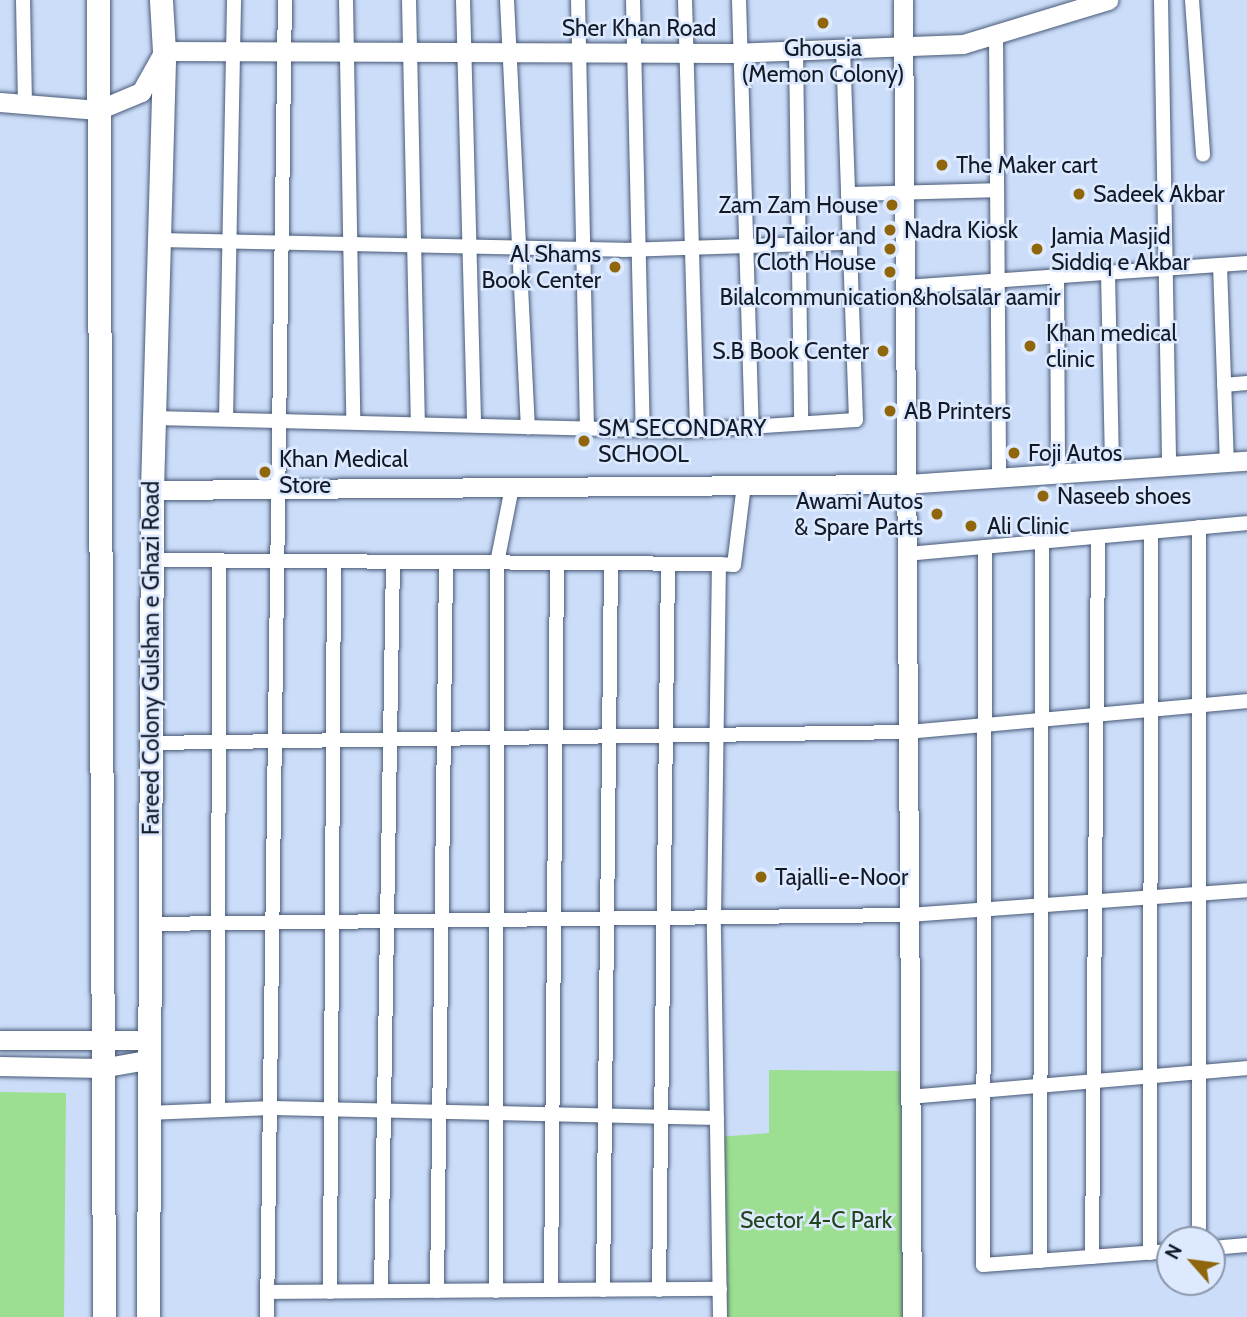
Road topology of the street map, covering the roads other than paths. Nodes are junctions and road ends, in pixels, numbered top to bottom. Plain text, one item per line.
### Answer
1 (23, 0) edge
2 (98, 0) edge
3 (161, 0) edge
4 (234, 0) edge
5 (285, 0) edge
6 (346, 0) edge
7 (409, 0) edge
8 (463, 0) edge
9 (507, 0) edge
10 (578, 0) edge
11 (633, 0) edge
12 (685, 0) edge
13 (739, 0) edge
14 (903, 0) edge
15 (1105, 0) edge
16 (1161, 0) edge
17 (1192, 0) edge
18 (996, 34) junction
19 (903, 46) junction
20 (843, 48) junction
21 (796, 50) junction
22 (164, 51) junction
23 (233, 52) junction
24 (285, 52) junction
25 (347, 52) junction
26 (410, 52) junction
27 (465, 52) junction
28 (510, 52) junction
29 (742, 52) junction
30 (582, 53) junction
31 (637, 53) junction
32 (688, 53) junction
33 (0, 102) edge
34 (25, 104) junction
35 (98, 110) junction
36 (1203, 155) dead end
37 (997, 190) junction
38 (904, 192) junction
39 (848, 194) junction
40 (159, 240) junction
41 (229, 242) junction
42 (282, 243) junction
43 (850, 243) junction
44 (350, 244) junction
45 (799, 244) junction
46 (414, 246) junction
47 (748, 246) junction
48 (469, 247) junction
49 (519, 248) junction
50 (693, 248) junction
51 (585, 249) junction
52 (640, 249) junction
53 (1247, 263) edge
54 (1220, 265) junction
55 (1166, 269) junction
56 (1108, 273) junction
57 (1057, 276) junction
58 (998, 281) junction
59 (905, 287) junction
60 (1247, 383) edge
61 (1224, 385) junction
62 (154, 418) junction
63 (226, 419) junction
64 (279, 420) junction
65 (353, 422) junction
66 (418, 424) junction
67 (801, 424) junction
68 (474, 425) junction
69 (752, 426) junction
70 (528, 427) junction
71 (587, 428) junction
72 (643, 430) junction
73 (697, 430) junction
74 (1247, 461) edge
75 (1227, 463) junction
76 (1169, 467) junction
77 (1112, 471) junction
78 (1058, 474) junction
79 (999, 478) junction
80 (906, 484) junction
81 (744, 485) junction
82 (512, 487) junction
83 (278, 488) junction
84 (152, 490) junction
85 (1247, 523) edge
86 (1199, 527) junction
87 (1151, 532) junction
88 (1098, 537) junction
89 (1042, 542) junction
90 (985, 547) junction
91 (907, 554) junction
92 (151, 560) junction
93 (219, 561) junction
94 (278, 562) junction
95 (334, 562) junction
96 (393, 562) junction
97 (446, 562) junction
98 (497, 563) junction
99 (557, 563) junction
100 (611, 563) junction
101 (668, 564) junction
102 (719, 564) junction
103 (1247, 701) edge
104 (1199, 705) junction
105 (1151, 709) junction
106 (1097, 713) junction
107 (1042, 718) junction
108 (983, 722) junction
109 (908, 732) junction
110 (716, 735) junction
111 (609, 736) junction
112 (666, 736) junction
113 (555, 737) junction
114 (444, 738) junction
115 (497, 738) junction
116 (390, 739) junction
117 (333, 740) junction
118 (277, 741) junction
119 (219, 742) junction
120 (150, 743) junction
121 (1247, 890) edge
122 (1199, 893) junction
123 (1151, 897) junction
124 (1095, 901) junction
125 (1041, 905) junction
126 (983, 910) junction
127 (909, 915) junction
128 (664, 918) junction
129 (714, 918) junction
130 (554, 919) junction
131 (607, 919) junction
132 (496, 920) junction
133 (387, 921) junction
134 (442, 921) junction
135 (332, 922) junction
136 (219, 923) junction
137 (276, 923) junction
138 (148, 924) junction
139 (0, 1040) edge
140 (101, 1042) junction
141 (148, 1050) junction
142 (0, 1066) edge
143 (101, 1068) junction
144 (1247, 1068) edge
145 (1199, 1072) junction
146 (1150, 1076) junction
147 (1093, 1081) junction
148 (1040, 1086) junction
149 (983, 1090) junction
150 (910, 1097) junction
151 (272, 1108) junction
152 (331, 1109) junction
153 (218, 1110) junction
154 (384, 1110) junction
155 (439, 1112) junction
156 (147, 1113) junction
157 (497, 1113) junction
158 (552, 1114) junction
159 (605, 1115) junction
160 (661, 1116) junction
161 (717, 1118) junction
162 (1199, 1226) edge
163 (1247, 1245) edge
164 (1226, 1247) edge
165 (1150, 1252) junction
166 (1156, 1252) edge
167 (1092, 1257) junction
168 (1040, 1261) junction
169 (720, 1289) junction
170 (551, 1290) junction
171 (603, 1290) junction
172 (659, 1290) junction
173 (381, 1291) junction
174 (437, 1291) junction
175 (496, 1291) junction
176 (268, 1292) junction
177 (330, 1292) junction
178 (104, 1317) edge
179 (148, 1317) edge
180 (267, 1317) edge
181 (720, 1317) edge
182 (912, 1317) edge

1 - 34 street
2 - 35 main road
3 - 22 main road, Fareed Colony Gulshan e Ghazi Road
4 - 23 street
5 - 24 street
6 - 25 street
7 - 26 street
8 - 27 street
9 - 28 street
10 - 30 street
11 - 31 street
12 - 32 street
13 - 29 street
14 - 19 street
15 - 18 street, Sher Khan Road
16 - 55 street
17 - 36 street
18 - 19 street, Sher Khan Road
18 - 37 street
19 - 20 street, Sher Khan Road
19 - 38 street
20 - 21 street, Sher Khan Road
20 - 39 street
21 - 29 street, Sher Khan Road
21 - 45 street
22 - 23 street, Sher Khan Road
22 - 35 street
22 - 40 main road, Fareed Colony Gulshan e Ghazi Road
23 - 24 street, Sher Khan Road
23 - 41 street
24 - 25 street, Sher Khan Road
24 - 42 street
25 - 26 street, Sher Khan Road
25 - 44 street
26 - 27 street, Sher Khan Road
26 - 46 street
27 - 28 street, Sher Khan Road
27 - 48 street
28 - 30 street, Sher Khan Road
28 - 49 street
29 - 32 street, Sher Khan Road
29 - 47 street
30 - 31 street, Sher Khan Road
30 - 51 street
31 - 32 street, Sher Khan Road
31 - 52 street
32 - 50 street
33 - 34 street
34 - 35 street
35 - 140 main road
37 - 38 street
37 - 58 street
38 - 39 street
38 - 59 street
39 - 43 street
40 - 41 street
40 - 62 main road, Fareed Colony Gulshan e Ghazi Road
41 - 42 street
41 - 63 street
42 - 44 street
42 - 64 street
43 - 45 street
43 - 67 street
44 - 46 street
44 - 65 street
45 - 47 street
45 - 67 street
46 - 48 street
46 - 66 street
47 - 50 street
47 - 69 street
48 - 49 street
48 - 68 street
49 - 51 street
49 - 70 street
50 - 52 street
50 - 73 street
51 - 52 street
51 - 71 street
52 - 72 street
53 - 54 street
54 - 55 street
54 - 61 street
55 - 56 street
55 - 76 street
56 - 57 street
56 - 77 street
57 - 58 street
57 - 78 street
58 - 59 street
58 - 79 street
59 - 80 street
60 - 61 street
61 - 75 street
62 - 63 street
62 - 84 main road, Fareed Colony Gulshan e Ghazi Road
63 - 64 street
64 - 65 street
64 - 83 street
65 - 66 street
66 - 68 street
67 - 69 street
68 - 70 street
69 - 73 street
70 - 71 street
71 - 72 street
72 - 73 street
74 - 75 street
75 - 76 street
76 - 77 street
77 - 78 street
78 - 79 street
79 - 80 street
80 - 81 street
80 - 91 street
81 - 82 street
81 - 102 street
82 - 83 street
82 - 98 street
83 - 84 street
83 - 94 street
84 - 92 main road, Fareed Colony Gulshan e Ghazi Road
85 - 86 street
86 - 87 street
86 - 104 street
87 - 88 street
87 - 105 street
88 - 89 street
88 - 106 street
89 - 90 street
89 - 107 street
90 - 91 street
90 - 108 street
91 - 109 street
92 - 93 street
92 - 120 main road, Fareed Colony Gulshan e Ghazi Road
93 - 94 street
93 - 119 street
94 - 95 street
94 - 118 street
95 - 96 street
95 - 117 street
96 - 97 street
96 - 116 street
97 - 98 street
97 - 114 street
98 - 99 street
98 - 115 street
99 - 100 street
99 - 113 street
100 - 101 street
100 - 111 street
101 - 102 street
101 - 112 street
102 - 110 street
103 - 104 street
104 - 105 street
104 - 122 street
105 - 106 street
105 - 123 street
106 - 107 street
106 - 124 street
107 - 108 street
107 - 125 street
108 - 109 street
108 - 126 street
109 - 110 street
109 - 127 street
110 - 112 street
110 - 129 street
111 - 112 street
111 - 113 street
111 - 131 street
112 - 128 street
113 - 115 street
113 - 130 street
114 - 115 street
114 - 116 street
114 - 134 street
115 - 132 street
116 - 117 street
116 - 133 street
117 - 118 street
117 - 135 street
118 - 119 street
118 - 137 street
119 - 120 street
119 - 136 street
120 - 138 main road, Fareed Colony Gulshan e Ghazi Road
121 - 122 street
122 - 123 street
122 - 145 street
123 - 124 street
123 - 146 street
124 - 125 street
124 - 147 street
125 - 126 street
125 - 148 street
126 - 127 street
126 - 149 street
127 - 129 street
127 - 150 street
128 - 129 street
128 - 131 street
128 - 160 street
129 - 161 street
130 - 131 street
130 - 132 street
130 - 158 street
131 - 159 street
132 - 134 street
132 - 157 street
133 - 134 street
133 - 135 street
133 - 154 street
134 - 155 street
135 - 137 street
135 - 152 street
136 - 137 street
136 - 138 street
136 - 153 street
137 - 151 street
138 - 141 main road, Fareed Colony Gulshan e Ghazi Road
139 - 140 street
140 - 141 street
140 - 143 main road
141 - 143 street
141 - 156 main road, Fareed Colony Gulshan e Ghazi Road
142 - 143 street
143 - 178 main road
144 - 145 street
145 - 146 street
145 - 162 street
146 - 147 street
146 - 165 street
147 - 148 street
147 - 167 street
148 - 149 street
148 - 168 street
149 - 150 street
149 - 168 street
150 - 182 street
151 - 152 street
151 - 153 street
151 - 176 street
152 - 154 street
152 - 177 street
153 - 156 street
154 - 155 street
154 - 173 street
155 - 157 street
155 - 174 street
156 - 179 main road, Fareed Colony Gulshan e Ghazi Road
157 - 158 street
157 - 175 street
158 - 159 street
158 - 170 street
159 - 160 street
159 - 171 street
160 - 161 street
160 - 172 street
161 - 169 street
163 - 164 street
165 - 166 street
165 - 167 street
167 - 168 street
169 - 172 street
169 - 181 street
170 - 171 street
170 - 175 street
171 - 172 street
173 - 174 street
173 - 177 street
174 - 175 street
176 - 177 street
176 - 180 street

